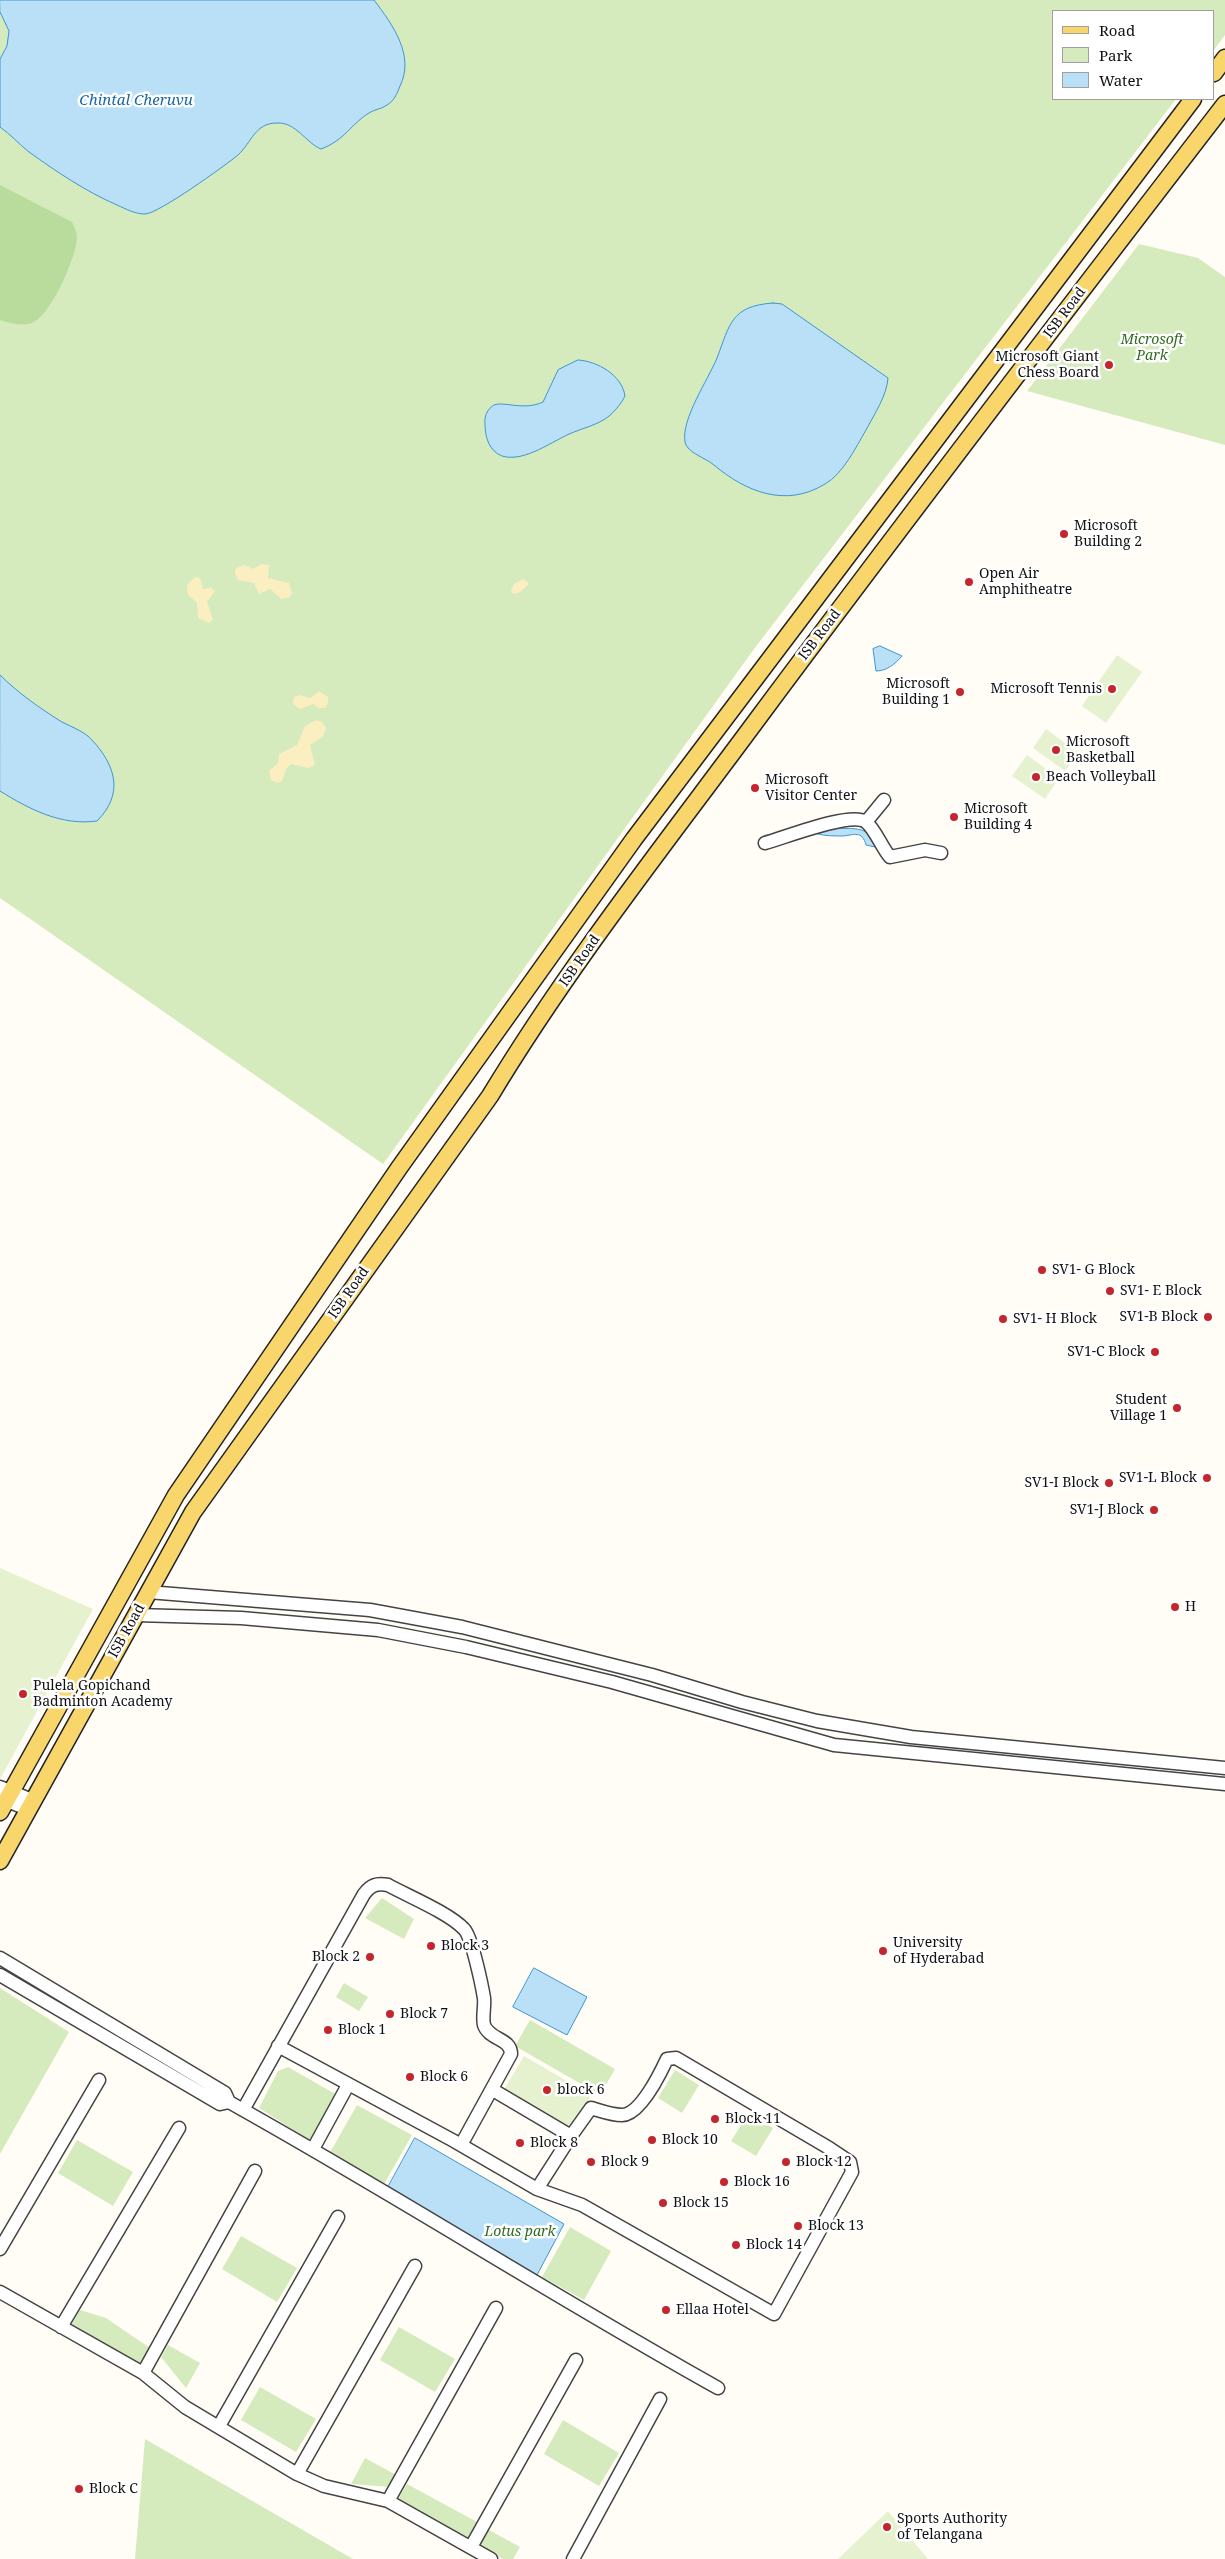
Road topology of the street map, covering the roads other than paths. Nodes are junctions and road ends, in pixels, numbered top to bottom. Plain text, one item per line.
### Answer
1 (1225, 58) edge
2 (1215, 72) edge
3 (1193, 100) edge
4 (1225, 104) edge
5 (884, 800) dead end
6 (866, 822) junction
7 (766, 844) dead end
8 (941, 853) dead end
9 (148, 1592) junction
10 (136, 1615) junction
11 (1225, 1768) edge
12 (1225, 1784) edge
13 (3, 1798) edge
14 (30, 1805) junction
15 (0, 1861) edge
16 (0, 1958) edge
17 (0, 1975) edge
18 (278, 2046) junction
19 (99, 2080) dead end
20 (348, 2085) junction
21 (493, 2090) junction
22 (229, 2102) junction
23 (243, 2110) junction
24 (179, 2128) dead end
25 (571, 2136) junction
26 (461, 2145) junction
27 (313, 2149) junction
28 (255, 2171) dead end
29 (537, 2189) junction
30 (338, 2216) dead end
31 (0, 2249) edge
32 (415, 2266) dead end
33 (0, 2292) edge
34 (496, 2308) dead end
35 (61, 2327) junction
36 (576, 2360) dead end
37 (142, 2373) junction
38 (718, 2388) dead end
39 (660, 2399) dead end
40 (219, 2426) junction
41 (297, 2474) junction
42 (388, 2501) junction
43 (470, 2547) junction
44 (492, 2559) edge
45 (573, 2559) edge

1 - 2 main road
3 - 13 main road, ISB Road
4 - 9 main road, ISB Road
5 - 6 street
6 - 7 street
6 - 8 street
9 - 10 main road, ISB Road
9 - 11 street
10 - 12 street
10 - 14 main road, ISB Road
13 - 14 street
14 - 15 main road, ISB Road
16 - 22 street
17 - 22 street
18 - 20 street
18 - 21 street
18 - 23 street
19 - 31 street
20 - 26 street
20 - 27 street
21 - 25 street
21 - 26 street
22 - 23 street
23 - 27 street
24 - 35 street
25 - 29 street
25 - 29 street
26 - 29 street
27 - 38 street
28 - 37 street
30 - 40 street
32 - 41 street
33 - 35 street
34 - 42 street
35 - 37 street
36 - 43 street
37 - 40 street
39 - 45 street
40 - 41 street
41 - 42 street
42 - 43 street
43 - 44 street

